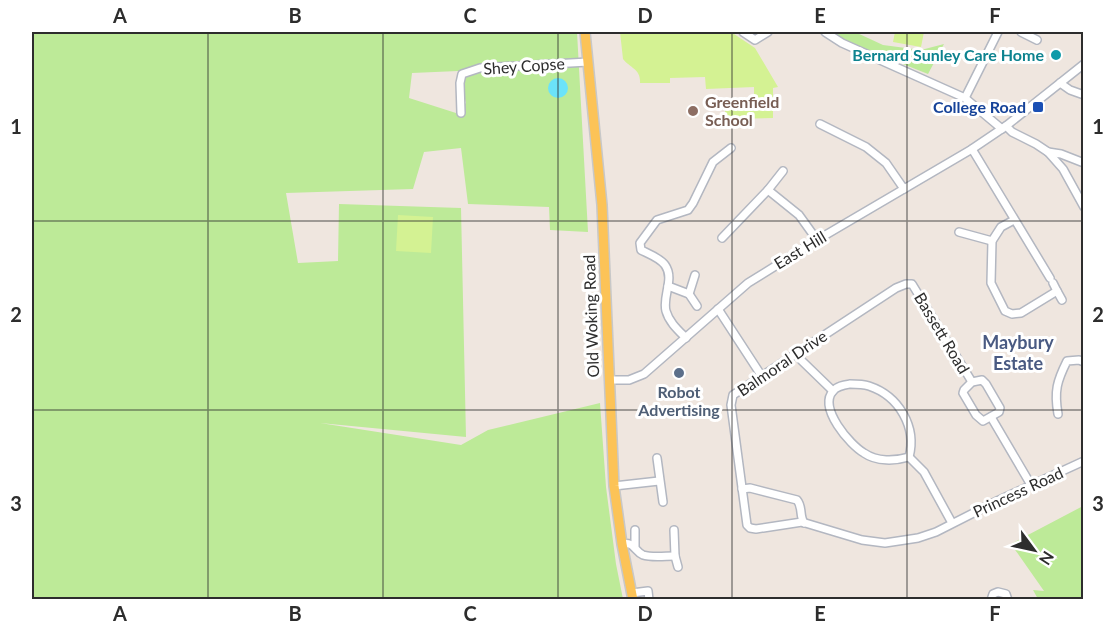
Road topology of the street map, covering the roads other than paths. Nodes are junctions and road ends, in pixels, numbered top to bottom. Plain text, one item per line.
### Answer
1 (585, 32) edge
2 (743, 32) edge
3 (768, 32) edge
4 (825, 32) edge
5 (998, 32) edge
6 (1022, 32) edge
7 (1037, 40) dead end
8 (588, 62) junction
9 (1083, 64) edge
10 (1060, 83) junction
11 (1083, 95) edge
12 (965, 98) junction
13 (461, 112) dead end
14 (820, 124) dead end
15 (1004, 127) junction
16 (731, 148) dead end
17 (972, 148) junction
18 (1048, 152) junction
19 (1083, 164) edge
20 (783, 171) dead end
21 (904, 189) junction
22 (768, 190) junction
23 (1083, 207) edge
24 (1014, 220) junction
25 (959, 232) dead end
26 (722, 238) dead end
27 (817, 240) junction
28 (992, 241) junction
29 (695, 275) dead end
30 (912, 284) joint
31 (669, 286) junction
32 (1057, 291) junction
33 (688, 294) junction
34 (1062, 300) dead end
35 (697, 306) dead end
36 (718, 309) junction
37 (686, 338) junction
38 (796, 352) junction
39 (1083, 362) edge
40 (762, 375) junction
41 (609, 380) junction
42 (972, 382) junction
43 (832, 391) junction
44 (1058, 414) dead end
45 (990, 417) junction
46 (909, 457) junction
47 (657, 458) dead end
48 (1083, 461) edge
49 (659, 482) junction
50 (1030, 485) junction
51 (614, 486) junction
52 (742, 489) junction
53 (663, 502) dead end
54 (804, 523) junction
55 (952, 523) junction
56 (635, 530) dead end
57 (674, 530) dead end
58 (622, 544) junction
59 (635, 546) junction
60 (675, 555) junction
61 (678, 567) dead end
62 (632, 596) edge
63 (649, 600) edge
64 (991, 600) edge
65 (1008, 600) edge

1 - 8 main road, Old Woking Road
2 - 3 street
4 - 12 street
5 - 12 street
6 - 7 street
8 - 13 street, Shey Copse
8 - 41 main road, Old Woking Road
9 - 10 street
10 - 11 street
10 - 15 street
12 - 15 street
14 - 21 street
15 - 17 street, East Hill
15 - 18 street
16 - 31 street
17 - 21 street, East Hill
17 - 24 street
18 - 19 street
18 - 23 street
20 - 22 street
21 - 27 street, East Hill
22 - 26 street
22 - 27 street
24 - 28 street
24 - 32 street
25 - 28 street
27 - 36 street, East Hill
28 - 32 street
29 - 33 street
30 - 38 street, Balmoral Drive
30 - 42 street, Bassett Road
31 - 33 street
31 - 37 street
32 - 34 street
33 - 35 street
36 - 37 street, East Hill
36 - 40 street
37 - 41 street, East Hill
38 - 40 street, Balmoral Drive
38 - 43 street
39 - 44 street
40 - 52 street, Balmoral Drive
41 - 51 main road, Old Woking Road
42 - 45 street, Bassett Road
42 - 45 street, Bassett Road
43 - 46 street
43 - 46 street
45 - 50 street, Bassett Road
46 - 55 street
47 - 49 street
48 - 50 street, Princess Road
49 - 51 street
49 - 53 street
50 - 55 street, Princess Road
51 - 58 main road, Old Woking Road
52 - 54 street
52 - 54 street, Balmoral Drive
54 - 55 street, Balmoral Drive
56 - 59 street
57 - 60 street
58 - 59 street
58 - 62 main road, Old Woking Road
59 - 60 street
60 - 61 street
62 - 63 street
64 - 65 street

